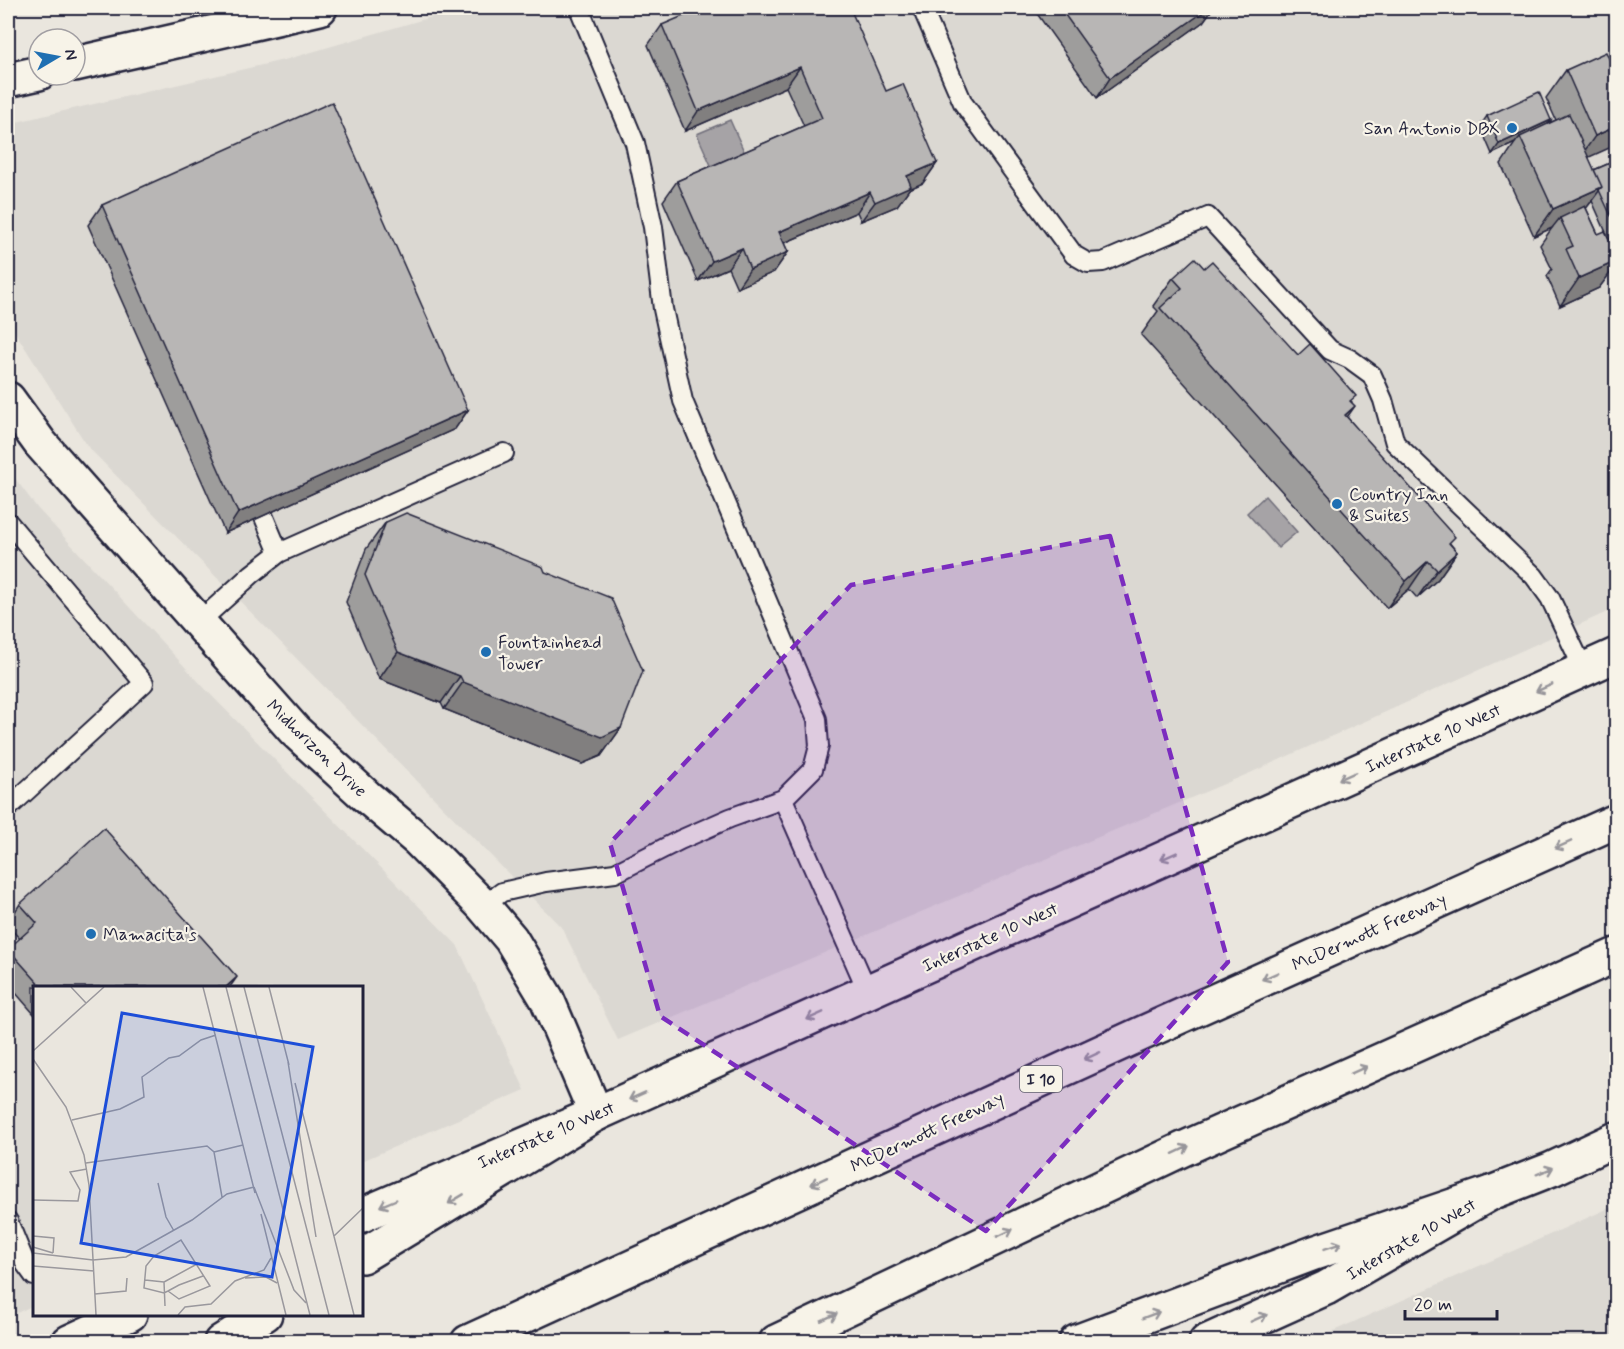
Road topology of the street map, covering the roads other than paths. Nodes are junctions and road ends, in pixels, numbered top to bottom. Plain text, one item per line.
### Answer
1 (320, 8) edge
2 (579, 8) edge
3 (922, 8) edge
4 (87, 61) edge
5 (27, 76) edge
6 (8, 80) edge
7 (8, 399) edge
8 (504, 453) dead end
9 (263, 515) edge
10 (8, 522) edge
11 (279, 553) junction
12 (199, 622) junction
13 (1617, 655) edge
14 (1584, 670) junction
15 (783, 799) junction
16 (8, 808) edge
17 (1617, 821) edge
18 (483, 906) junction
19 (1617, 955) edge
20 (868, 992) junction
21 (596, 1114) junction
22 (1617, 1140) edge
23 (1491, 1193) junction
24 (363, 1215) edge
25 (8, 1221) edge
26 (363, 1255) edge
27 (33, 1275) edge
28 (126, 1316) edge
29 (262, 1316) edge
30 (69, 1341) edge
31 (221, 1341) edge
32 (468, 1341) edge
33 (776, 1341) edge
34 (1076, 1341) edge
35 (1206, 1341) edge

1 - 4 main road
2 - 15 lane
3 - 14 lane
5 - 6 main road
7 - 12 main road, Midhorizon Drive
8 - 11 lane
9 - 11 lane
10 - 16 lane
11 - 12 lane
12 - 18 main road, Midhorizon Drive
13 - 14 main road, Interstate 10 West
14 -> 20 main road, Interstate 10 West
15 - 18 lane
15 - 20 lane
17 -> 32 main road, McDermott Freeway / I 10
18 - 21 main road, Midhorizon Drive
33 -> 19 main road
20 -> 21 main road, Interstate 10 West
21 -> 24 main road, Interstate 10 West
21 -> 26 main road
23 -> 22 main road, Interstate 10 West
34 -> 23 main road
35 -> 23 main road, Interstate 10 West
25 - 27 lane
28 - 30 main road
29 - 31 main road

